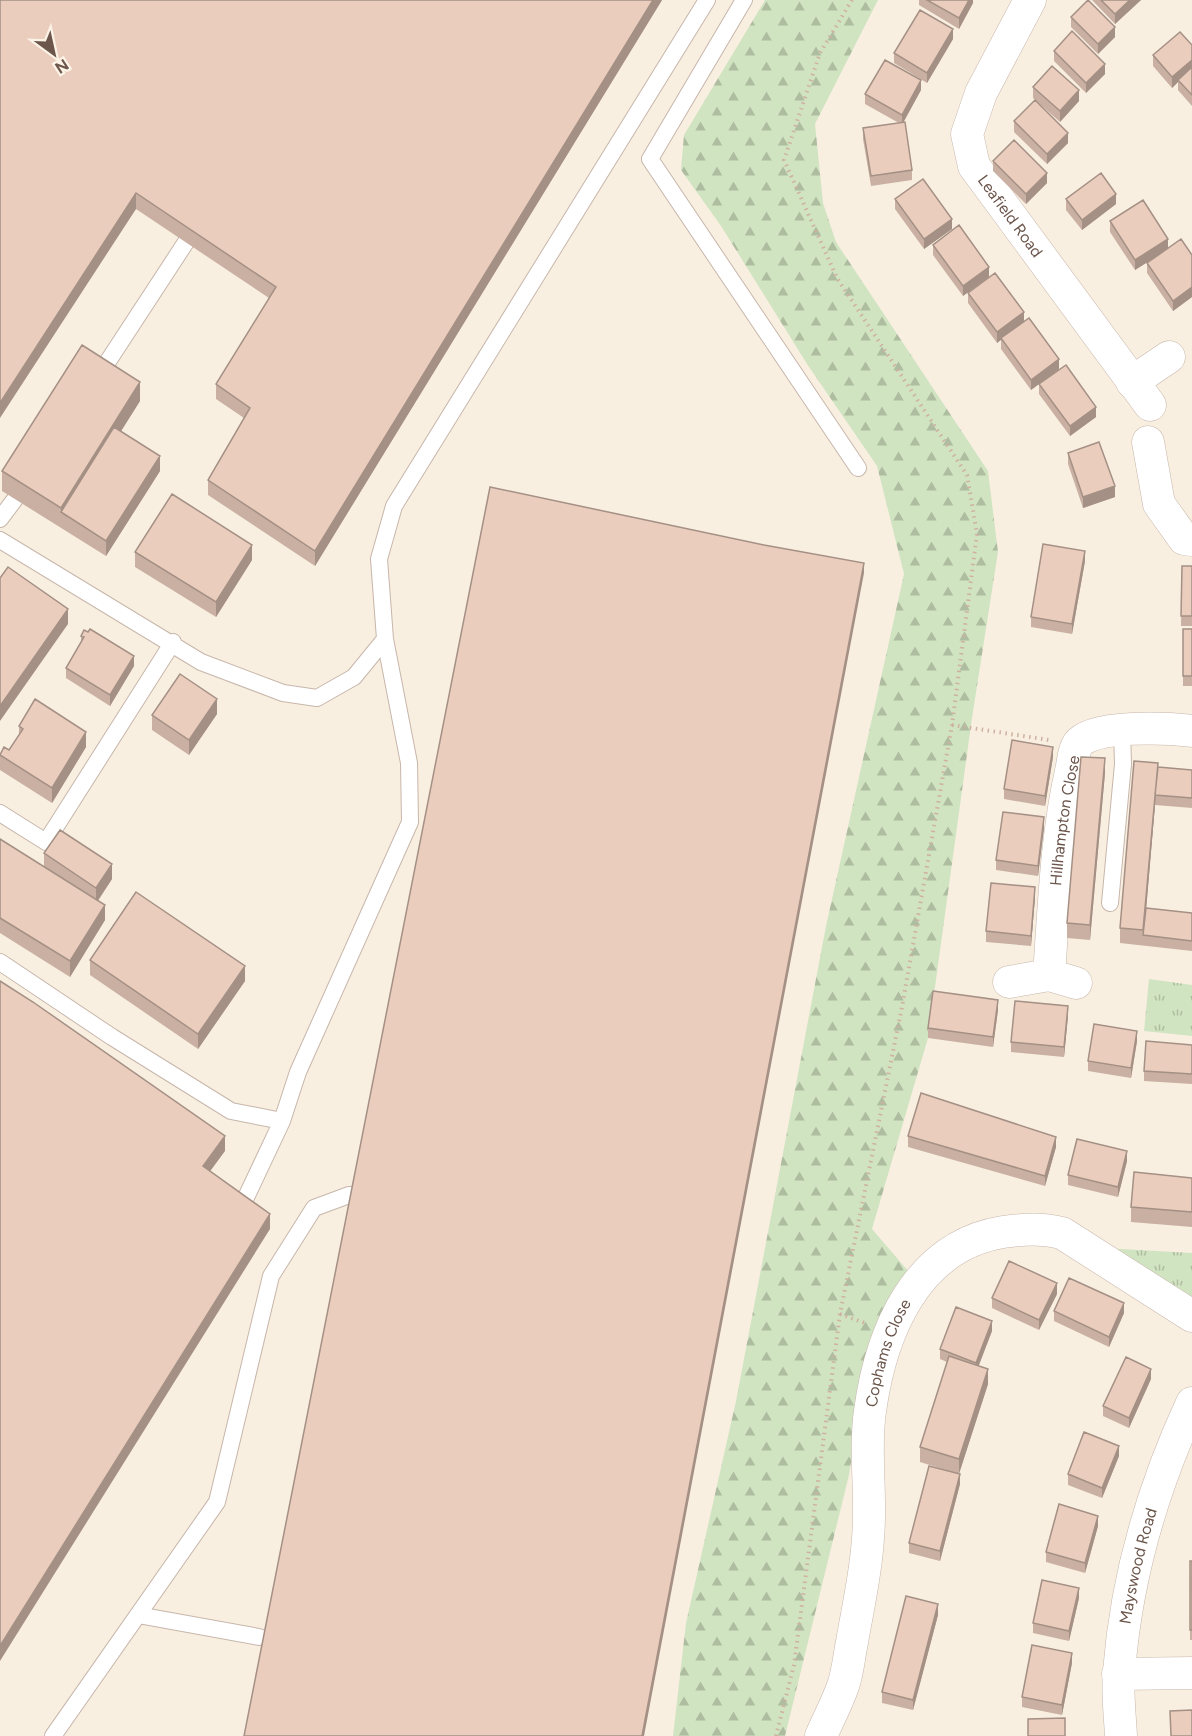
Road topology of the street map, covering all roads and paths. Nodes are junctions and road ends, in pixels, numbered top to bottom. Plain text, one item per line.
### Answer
1 (707, 0) edge
2 (744, 0) edge
3 (852, 0) edge
4 (1030, 0) edge
5 (186, 242) edge
6 (1168, 357) dead end
7 (99, 375) edge
8 (1148, 442) dead end
9 (858, 468) dead end
10 (15, 499) edge
11 (0, 519) edge
12 (0, 540) edge
13 (1192, 540) edge
14 (385, 639) junction
15 (173, 642) junction
16 (952, 725) junction
17 (1122, 730) junction
18 (1192, 732) edge
19 (1077, 745) junction
20 (0, 813) edge
21 (1110, 903) dead end
22 (0, 962) edge
23 (1009, 982) dead end
24 (282, 1121) junction
25 (355, 1195) edge
26 (241, 1208) edge
27 (1192, 1316) edge
28 (1192, 1403) edge
29 (138, 1615) junction
30 (259, 1637) dead end
31 (1192, 1673) edge
32 (1118, 1674) junction
33 (53, 1736) edge
34 (776, 1736) edge
35 (821, 1736) edge
36 (1121, 1736) edge

1 - 14 lane
2 - 9 lane
3 - 16 path
4 - 6 street, Leafield Road
5 - 7 lane
8 - 13 street
10 - 11 lane
12 - 15 lane
14 - 15 lane
14 - 24 lane
15 - 20 lane
16 - 19 path
16 - 34 path
17 - 18 street, Hillhampton Close
17 - 19 street, Hillhampton Close
17 - 21 lane
19 - 23 street, Hillhampton Close
22 - 24 lane
24 - 26 lane
25 - 29 lane
27 - 35 street, Cophams Close
28 - 32 street, Mayswood Road
29 - 30 lane
29 - 33 lane
31 - 32 street
32 - 36 street, Mayswood Road

